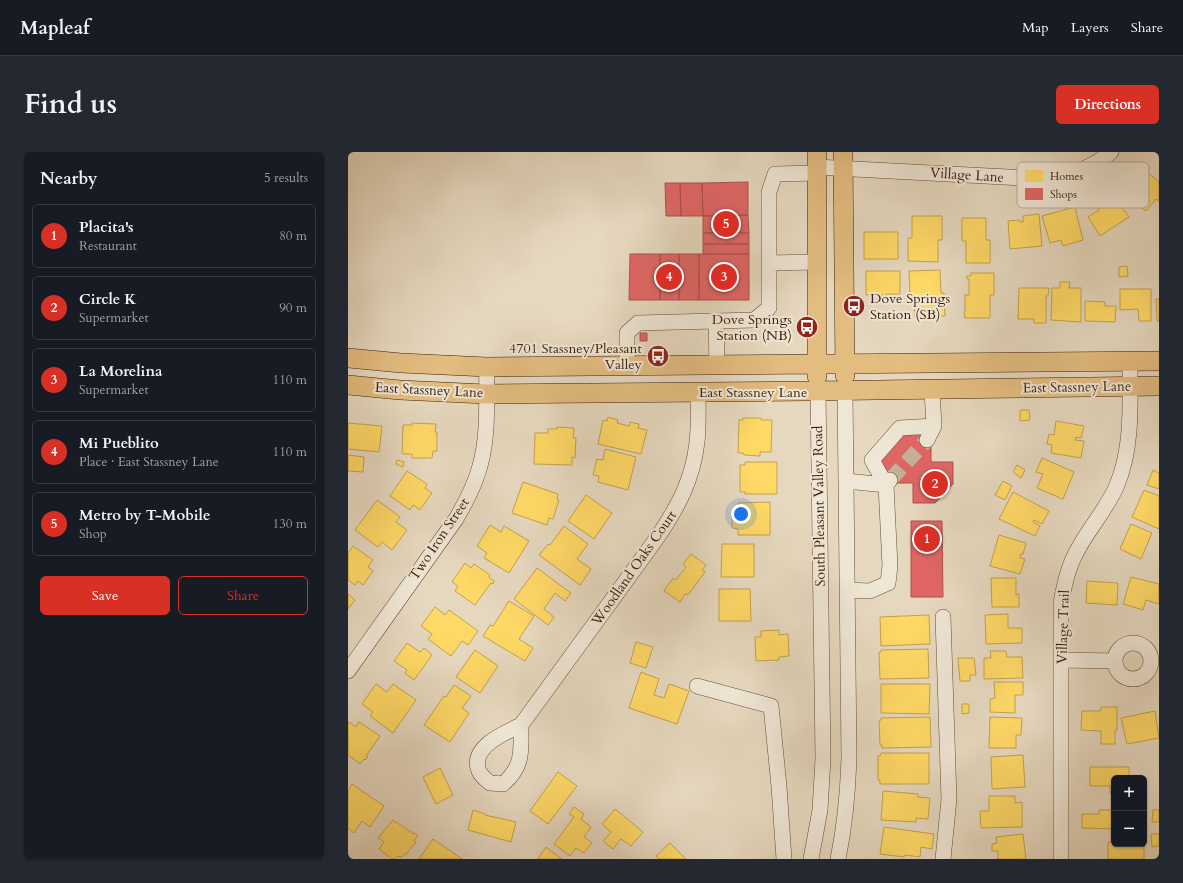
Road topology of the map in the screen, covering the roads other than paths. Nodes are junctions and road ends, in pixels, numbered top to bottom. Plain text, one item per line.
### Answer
1 (1110, 152) edge
2 (843, 160) edge
3 (1098, 162) edge
4 (817, 164) edge
5 (1017, 176) edge
6 (817, 262) junction
7 (769, 263) junction
8 (716, 321) junction
9 (348, 358) edge
10 (1130, 361) junction
11 (1159, 361) edge
12 (817, 364) junction
13 (844, 364) junction
14 (717, 365) junction
15 (627, 366) junction
16 (487, 367) junction
17 (348, 385) edge
18 (1159, 386) edge
19 (1130, 387) junction
20 (932, 390) junction
21 (818, 391) junction
22 (845, 391) junction
23 (698, 392) junction
24 (486, 394) junction
25 (934, 426) junction
26 (927, 440) tunnel mouth
27 (846, 481) junction
28 (888, 482) junction
29 (847, 590) junction
30 (943, 617) dead end
31 (1061, 660) junction
32 (1115, 661) dead end
33 (348, 671) edge
34 (697, 686) dead end
35 (521, 724) dead end
36 (784, 859) edge
37 (811, 859) edge
38 (838, 859) edge
39 (943, 859) edge
40 (1061, 859) edge

1 - 3 street, Village Lane
2 - 4 street, Village Lane
2 - 5 street, Village Lane
2 - 13 main road, South Pleasant Valley Road
4 - 6 main road, South Pleasant Valley Road
4 - 7 street, Village Lane
6 - 7 street
6 - 12 main road, South Pleasant Valley Road
7 - 8 street
8 - 14 street
8 - 15 street
9 - 16 main road, East Stassney Lane
10 - 11 main road, East Stassney Lane
10 - 13 main road, East Stassney Lane
10 - 19 street, Village Trail
12 - 13 main road, East Stassney Lane
12 - 14 main road, East Stassney Lane
12 - 21 main road, South Pleasant Valley Road
13 - 22 main road, South Pleasant Valley Road
14 - 15 main road, East Stassney Lane
15 - 16 main road, East Stassney Lane
16 - 24 street, Two Iron Street
17 - 24 main road, East Stassney Lane
18 - 19 main road, East Stassney Lane
19 - 20 main road, East Stassney Lane
19 - 31 street, Village Trail
20 - 22 main road, East Stassney Lane
20 - 25 street
21 - 22 main road, East Stassney Lane
21 - 23 main road, East Stassney Lane
21 - 37 street, South Pleasant Valley Road
22 - 27 street, South Pleasant Valley Road
23 - 24 main road, East Stassney Lane
23 - 35 street, Woodland Oaks Court
24 - 33 street, Two Iron Street
25 - 26 street
25 - 28 street
27 - 28 street
27 - 29 street, South Pleasant Valley Road
28 - 29 street
29 - 38 street, South Pleasant Valley Road
30 - 39 street
31 - 32 street
31 - 40 street, Village Trail
34 - 36 street

